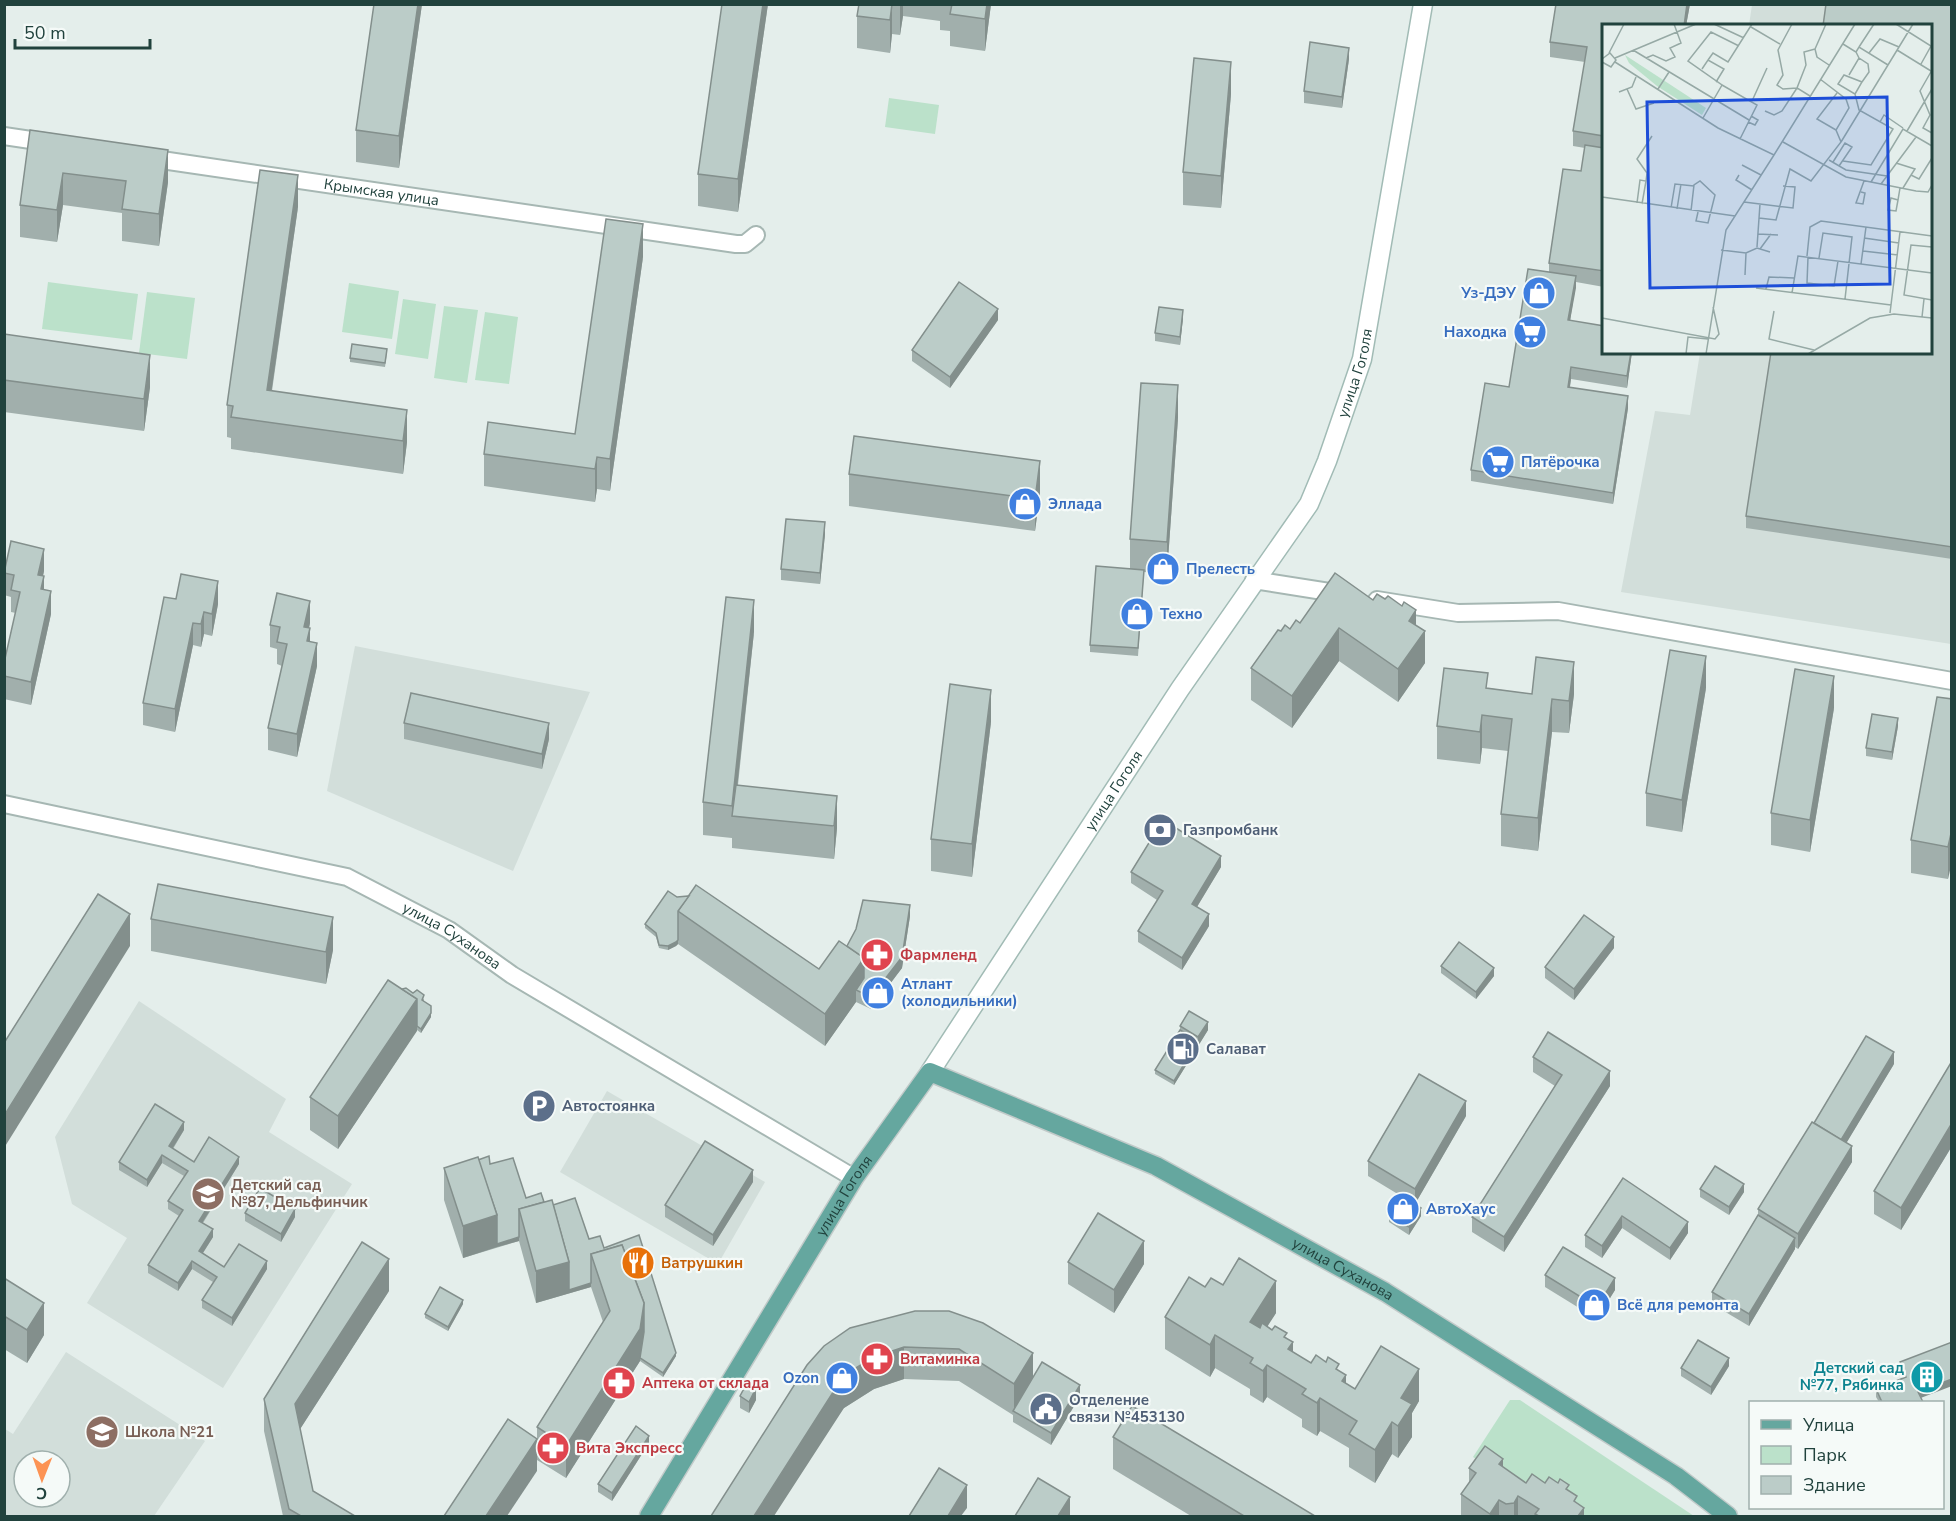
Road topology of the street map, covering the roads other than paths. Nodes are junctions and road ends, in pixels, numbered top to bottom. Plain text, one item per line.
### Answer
1 (1423, 4) edge
2 (4, 136) edge
3 (71, 146) edge
4 (130, 155) edge
5 (756, 236) dead end
6 (1254, 580) junction
7 (1952, 681) edge
8 (4, 804) edge
9 (930, 1072) junction
10 (854, 1178) junction
11 (649, 1516) edge
12 (1728, 1516) edge

1 - 6 street, улица Гоголя
2 - 3 street
4 - 5 street, Крымская улица
6 - 7 street
6 - 9 street, улица Гоголя
8 - 10 street, улица Суханова
9 - 10 main road, улица Гоголя
9 - 12 main road, улица Суханова
10 - 11 main road, улица Гоголя

